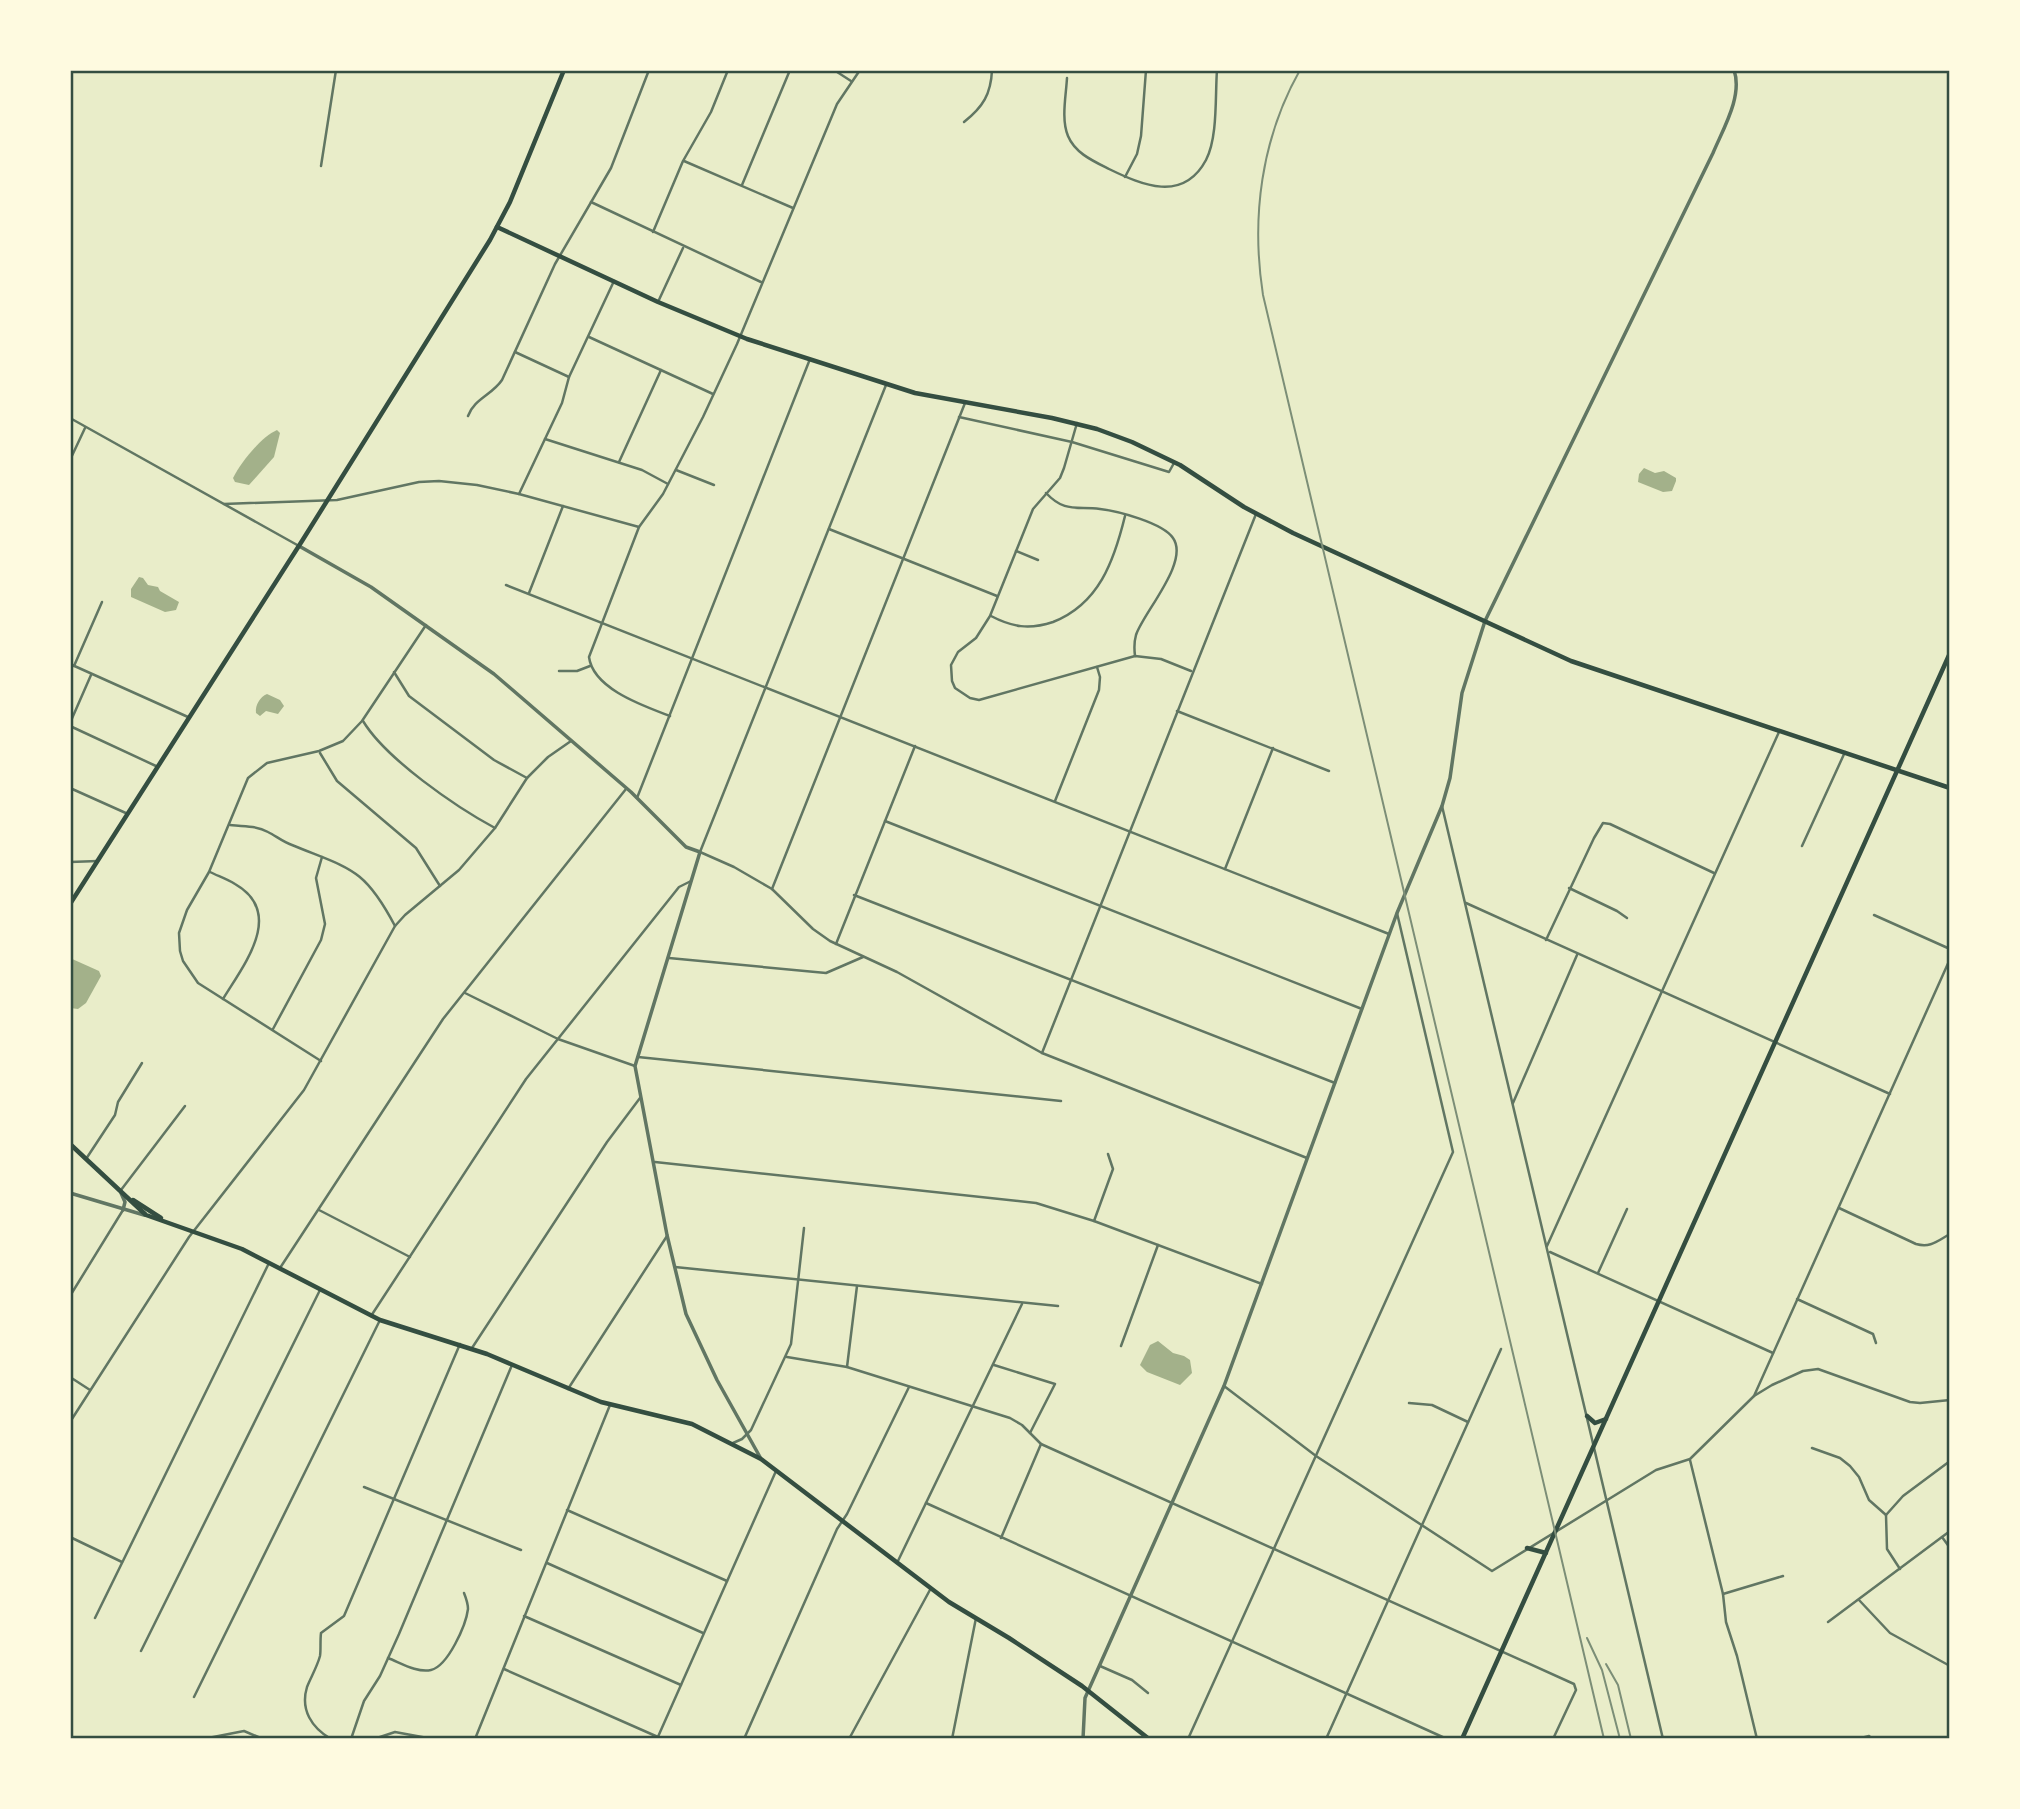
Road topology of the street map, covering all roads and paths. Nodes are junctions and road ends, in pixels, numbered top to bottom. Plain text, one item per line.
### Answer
1 (336, 70) edge
2 (564, 70) edge
3 (649, 70) edge
4 (728, 70) edge
5 (790, 70) edge
6 (834, 70) edge
7 (860, 70) edge
8 (992, 70) edge
9 (1146, 70) edge
10 (1217, 70) edge
11 (1734, 70) edge
12 (1067, 78) dead end
13 (851, 81) junction
14 (964, 122) dead end
15 (683, 161) junction
16 (321, 166) dead end
17 (1125, 177) junction
18 (742, 185) junction
19 (591, 202) junction
20 (793, 208) junction
21 (497, 227) junction
22 (653, 232) junction
23 (684, 247) junction
24 (560, 256) junction
25 (614, 281) junction
26 (761, 282) junction
27 (658, 302) junction
28 (740, 336) junction
29 (588, 337) junction
30 (515, 352) junction
31 (810, 359) junction
32 (661, 370) junction
33 (569, 377) junction
34 (886, 385) junction
35 (713, 394) junction
36 (965, 403) junction
37 (468, 416) dead end
38 (959, 416) junction
39 (70, 418) edge
40 (1077, 423) junction
41 (86, 427) junction
42 (545, 439) junction
43 (1072, 442) junction
44 (70, 460) edge
45 (619, 462) junction
46 (1174, 462) junction
47 (676, 470) junction
48 (668, 484) junction
49 (714, 485) dead end
50 (519, 494) junction
51 (1046, 494) junction
52 (328, 500) junction
53 (224, 504) junction
54 (563, 506) junction
55 (1256, 514) junction
56 (1125, 516) junction
57 (639, 527) junction
58 (829, 529) junction
59 (299, 546) junction
60 (1016, 551) junction
61 (903, 558) junction
62 (1038, 560) dead end
63 (506, 585) dead end
64 (528, 593) junction
65 (997, 596) junction
66 (102, 602) dead end
67 (990, 616) junction
68 (1485, 621) junction
69 (603, 623) junction
70 (426, 625) junction
71 (1950, 653) edge
72 (1135, 656) junction
73 (692, 658) junction
74 (72, 665) edge
75 (590, 666) junction
76 (1097, 666) junction
77 (559, 671) dead end
78 (394, 672) junction
79 (1192, 672) junction
80 (91, 674) junction
81 (766, 687) junction
82 (1177, 711) junction
83 (670, 716) junction
84 (840, 716) junction
85 (189, 718) junction
86 (362, 721) junction
87 (70, 724) edge
88 (1779, 731) junction
89 (571, 741) junction
90 (915, 746) junction
91 (1273, 748) junction
92 (319, 751) junction
93 (1845, 751) junction
94 (158, 767) junction
95 (1900, 769) junction
96 (1329, 771) dead end
97 (527, 778) junction
98 (70, 788) edge
99 (1950, 788) edge
100 (627, 789) junction
101 (637, 798) junction
102 (1055, 801) junction
103 (1442, 806) junction
104 (128, 814) junction
105 (885, 821) junction
106 (229, 825) junction
107 (495, 828) junction
108 (1129, 831) junction
109 (1802, 846) dead end
110 (700, 852) junction
111 (322, 857) junction
112 (98, 861) junction
113 (70, 862) edge
114 (1224, 869) junction
115 (209, 872) junction
116 (1715, 873) junction
117 (691, 881) junction
118 (440, 886) junction
119 (1569, 888) junction
120 (772, 889) junction
121 (854, 895) junction
122 (1466, 903) junction
123 (70, 904) edge
124 (1100, 905) junction
125 (1397, 913) junction
126 (1874, 915) dead end
127 (1627, 918) dead end
128 (396, 926) junction
129 (1389, 934) junction
130 (1546, 940) junction
131 (836, 944) junction
132 (1950, 949) edge
133 (1577, 954) junction
134 (863, 957) junction
135 (668, 958) junction
136 (1950, 959) edge
137 (1070, 979) junction
138 (463, 992) junction
139 (1662, 992) junction
140 (223, 999) junction
141 (1362, 1009) junction
142 (273, 1029) junction
143 (558, 1039) junction
144 (1776, 1043) junction
145 (1042, 1053) junction
146 (638, 1057) junction
147 (321, 1061) junction
148 (142, 1063) dead end
149 (635, 1066) junction
150 (1335, 1083) junction
151 (1890, 1094) junction
152 (640, 1098) junction
153 (1061, 1101) dead end
154 (1513, 1103) junction
155 (185, 1106) dead end
156 (70, 1144) edge
157 (1108, 1154) dead end
158 (1307, 1158) junction
159 (86, 1159) junction
160 (653, 1163) junction
161 (121, 1191) junction
162 (70, 1194) edge
163 (1839, 1208) junction
164 (1627, 1209) dead end
165 (123, 1210) junction
166 (318, 1210) junction
167 (146, 1215) junction
168 (1094, 1221) junction
169 (181, 1227) junction
170 (804, 1228) dead end
171 (194, 1231) junction
172 (1950, 1234) edge
173 (667, 1236) junction
174 (1158, 1245) junction
175 (1547, 1246) junction
176 (1548, 1251) junction
177 (410, 1256) junction
178 (269, 1263) junction
179 (675, 1267) junction
180 (280, 1268) junction
181 (1598, 1273) junction
182 (799, 1279) junction
183 (1262, 1284) junction
184 (857, 1286) junction
185 (320, 1290) junction
186 (70, 1296) edge
187 (1797, 1299) junction
188 (1659, 1301) junction
189 (1022, 1303) junction
190 (1058, 1306) dead end
191 (371, 1316) junction
192 (380, 1320) junction
193 (1876, 1343) dead end
194 (460, 1344) junction
195 (1121, 1346) dead end
196 (472, 1348) junction
197 (1501, 1349) dead end
198 (1773, 1353) junction
199 (786, 1357) junction
200 (513, 1365) junction
201 (993, 1365) junction
202 (847, 1367) junction
203 (70, 1377) edge
204 (1224, 1386) junction
205 (909, 1387) junction
206 (568, 1389) junction
207 (90, 1390) junction
208 (1754, 1396) junction
209 (1950, 1400) edge
210 (1409, 1403) dead end
211 (610, 1405) junction
212 (973, 1406) junction
213 (1587, 1416) junction
214 (1606, 1418) junction
215 (70, 1422) edge
216 (1468, 1422) junction
217 (1030, 1433) junction
218 (748, 1434) junction
219 (733, 1443) junction
220 (1041, 1444) junction
221 (1594, 1446) junction
222 (1812, 1448) dead end
223 (1316, 1456) junction
224 (761, 1459) junction
225 (1690, 1459) junction
226 (1950, 1461) edge
227 (776, 1471) junction
228 (364, 1486) dead end
229 (394, 1497) junction
230 (1607, 1501) junction
231 (926, 1503) junction
232 (1172, 1503) junction
233 (567, 1510) junction
234 (1886, 1515) junction
235 (446, 1519) junction
236 (842, 1521) junction
237 (1422, 1526) junction
238 (1555, 1531) junction
239 (1950, 1531) edge
240 (70, 1537) edge
241 (1942, 1537) junction
242 (1001, 1538) junction
243 (1527, 1548) junction
244 (1950, 1548) edge
245 (1274, 1549) junction
246 (521, 1550) dead end
247 (1546, 1553) junction
248 (122, 1562) junction
249 (546, 1562) junction
250 (897, 1563) junction
251 (1899, 1569) junction
252 (1783, 1576) dead end
253 (727, 1581) junction
254 (931, 1588) junction
255 (464, 1593) dead end
256 (1723, 1594) junction
257 (1131, 1597) junction
258 (1388, 1600) junction
259 (1859, 1600) junction
260 (524, 1616) junction
261 (95, 1618) dead end
262 (976, 1618) junction
263 (1828, 1622) dead end
264 (704, 1633) junction
265 (1232, 1642) junction
266 (141, 1651) dead end
267 (1502, 1652) junction
268 (388, 1658) junction
269 (1100, 1666) junction
270 (1950, 1666) edge
271 (503, 1669) junction
272 (681, 1685) junction
273 (1088, 1691) junction
274 (1148, 1693) dead end
275 (1346, 1693) junction
276 (194, 1697) dead end
277 (657, 1738) edge
278 (203, 1739) edge
279 (264, 1739) edge
280 (331, 1739) edge
281 (352, 1739) edge
282 (374, 1739) edge
283 (433, 1739) edge
284 (475, 1739) edge
285 (744, 1739) edge
286 (849, 1739) edge
287 (952, 1739) edge
288 (1083, 1739) edge
289 (1149, 1739) edge
290 (1188, 1739) edge
291 (1326, 1739) edge
292 (1447, 1739) edge
293 (1462, 1739) edge
294 (1553, 1739) edge
295 (1663, 1739) edge
296 (1757, 1739) edge
297 (1857, 1739) edge
298 (1872, 1739) edge

1 - 16 street
2 - 21 main road
3 - 19 street
4 - 15 street
5 - 18 street
6 - 13 street
7 - 13 street
8 - 14 street
9 - 17 street
10 - 17 street
11 - 68 street
12 - 17 street
13 - 20 street
15 - 18 street
15 - 22 street
18 - 20 street
19 - 22 street
19 - 24 street
20 - 26 street
21 - 24 main road
21 - 52 main road
22 - 23 street
23 - 26 street
23 - 27 street
24 - 25 main road
24 - 30 street
25 - 27 main road
25 - 29 street
26 - 28 street
27 - 28 main road
28 - 31 main road
28 - 35 street
29 - 32 street
29 - 33 street
30 - 33 street
30 - 37 street
31 - 34 main road
31 - 73 street
32 - 35 street
32 - 45 street
33 - 42 street
34 - 36 main road
34 - 58 street
35 - 47 street
36 - 38 street
36 - 40 main road
38 - 43 street
38 - 61 street
39 - 41 street
40 - 43 street
40 - 46 main road
41 - 44 street
41 - 53 street
42 - 45 street
42 - 50 street
43 - 46 street
43 - 51 street
45 - 48 street
46 - 55 main road
47 - 48 street
47 - 49 street
48 - 57 street
50 - 52 street
50 - 54 street
51 - 56 street
51 - 60 street
52 - 53 street
52 - 59 main road
53 - 59 street
54 - 57 street
54 - 64 street
55 - 68 main road
55 - 79 street
56 - 67 street
56 - 72 street
57 - 69 street
58 - 61 street
58 - 81 street
59 - 70 street
59 - 85 main road
60 - 62 street
60 - 65 street
61 - 65 street
61 - 84 street
63 - 64 street
64 - 69 street
65 - 67 street
66 - 74 street
67 - 76 street
68 - 88 main road
68 - 103 street
69 - 73 street
69 - 75 street
70 - 78 street
70 - 89 street
71 - 95 main road
72 - 76 street
72 - 79 street
73 - 81 street
73 - 83 street
74 - 80 street
75 - 77 street
75 - 83 street
76 - 102 street
78 - 86 street
78 - 97 street
79 - 82 street
80 - 85 street
80 - 87 street
81 - 84 street
81 - 110 street
82 - 91 street
82 - 108 street
83 - 101 street
84 - 90 street
84 - 120 street
85 - 94 main road
86 - 92 street
86 - 107 street
87 - 94 street
88 - 93 main road
88 - 116 street
89 - 97 street
89 - 100 street
90 - 102 street
90 - 105 street
91 - 96 street
91 - 114 street
92 - 106 street
92 - 118 street
93 - 95 main road
93 - 109 street
94 - 104 main road
95 - 99 main road
95 - 144 main road
97 - 107 street
98 - 104 street
100 - 101 street
100 - 138 street
101 - 110 street
102 - 108 street
103 - 122 street
103 - 125 street
104 - 112 main road
105 - 121 street
105 - 124 street
106 - 111 street
106 - 115 street
107 - 118 street
108 - 114 street
108 - 124 street
110 - 117 street
110 - 120 street
111 - 128 street
111 - 142 street
112 - 113 street
112 - 123 main road
114 - 129 street
115 - 140 street
115 - 140 street
116 - 119 street
116 - 139 street
117 - 135 street
117 - 143 street
118 - 128 street
119 - 127 street
119 - 130 street
120 - 131 street
121 - 131 street
121 - 137 street
122 - 130 street
122 - 154 street
124 - 137 street
124 - 141 street
125 - 129 street
125 - 223 street
126 - 132 street
128 - 147 street
129 - 141 street
130 - 133 street
131 - 134 street
133 - 139 street
133 - 154 street
134 - 135 street
134 - 145 street
135 - 146 street
136 - 151 street
137 - 145 street
137 - 150 street
138 - 143 street
138 - 166 street
139 - 144 street
139 - 175 street
140 - 142 street
141 - 150 street
142 - 147 street
143 - 149 street
143 - 177 street
144 - 151 street
144 - 188 main road
145 - 158 street
146 - 149 street
146 - 153 street
147 - 171 street
148 - 159 street
149 - 152 street
150 - 158 street
151 - 163 street
152 - 160 street
152 - 196 street
154 - 175 street
155 - 161 street
156 - 159 main road
157 - 168 street
158 - 183 street
159 - 161 main road
160 - 168 street
160 - 173 street
161 - 165 street
161 - 167 main road
161 - 169 main road
162 - 165 street
163 - 172 street
163 - 187 street
164 - 181 street
165 - 167 street
165 - 186 street
166 - 177 street
166 - 180 street
167 - 169 main road
168 - 174 street
169 - 171 main road
170 - 182 street
171 - 178 main road
171 - 207 street
173 - 179 street
173 - 206 street
174 - 183 street
174 - 195 street
175 - 176 street
176 - 181 street
176 - 213 street
177 - 191 street
178 - 180 main road
178 - 248 street
179 - 182 street
179 - 218 street
180 - 185 main road
181 - 188 street
182 - 184 street
182 - 199 street
183 - 204 street
184 - 189 street
184 - 202 street
185 - 191 main road
185 - 266 street
187 - 193 street
187 - 198 street
188 - 198 street
188 - 214 main road
189 - 190 street
189 - 201 street
191 - 192 main road
192 - 194 main road
192 - 276 street
194 - 196 main road
194 - 229 street
196 - 200 main road
197 - 216 street
198 - 208 street
199 - 202 street
199 - 218 street
200 - 206 main road
200 - 235 street
201 - 212 street
201 - 217 street
202 - 205 street
203 - 207 street
204 - 223 street
204 - 232 street
205 - 212 street
205 - 236 street
206 - 211 main road
207 - 215 street
208 - 209 street
208 - 225 street
210 - 216 street
211 - 219 main road
211 - 233 street
212 - 217 street
212 - 231 street
213 - 214 main road
213 - 221 street
214 - 221 main road
216 - 237 street
217 - 220 street
218 - 219 street
218 - 224 street
219 - 224 main road
220 - 232 street
220 - 242 street
221 - 230 street
221 - 238 main road
222 - 234 street
223 - 237 street
223 - 245 street
224 - 227 main road
225 - 230 street
225 - 256 street
226 - 234 street
227 - 236 main road
227 - 253 street
228 - 229 street
229 - 235 street
229 - 280 street
230 - 238 street
230 - 295 street
231 - 242 street
231 - 250 street
232 - 245 street
232 - 257 street
233 - 249 street
233 - 253 street
234 - 251 street
235 - 246 street
235 - 268 street
236 - 250 main road
236 - 285 street
237 - 243 street
237 - 258 street
238 - 243 street
238 - 247 main road
239 - 241 street
240 - 248 street
241 - 244 street
241 - 251 street
242 - 257 street
243 - 247 main road
245 - 258 street
245 - 265 street
247 - 267 main road
248 - 261 street
249 - 260 street
249 - 264 street
250 - 254 main road
251 - 259 street
252 - 256 street
253 - 264 street
254 - 262 main road
254 - 286 street
255 - 268 street
256 - 296 street
257 - 265 street
257 - 269 street
258 - 267 street
258 - 275 street
259 - 263 street
259 - 270 street
260 - 271 street
260 - 272 street
262 - 273 main road
262 - 287 street
264 - 272 street
265 - 275 street
265 - 290 street
267 - 293 main road
267 - 294 street
268 - 281 street
269 - 273 street
269 - 274 street
271 - 277 street
271 - 284 street
272 - 277 street
273 - 288 street
273 - 289 main road
275 - 291 street
275 - 292 street
278 - 279 street
282 - 283 street
297 - 298 street

